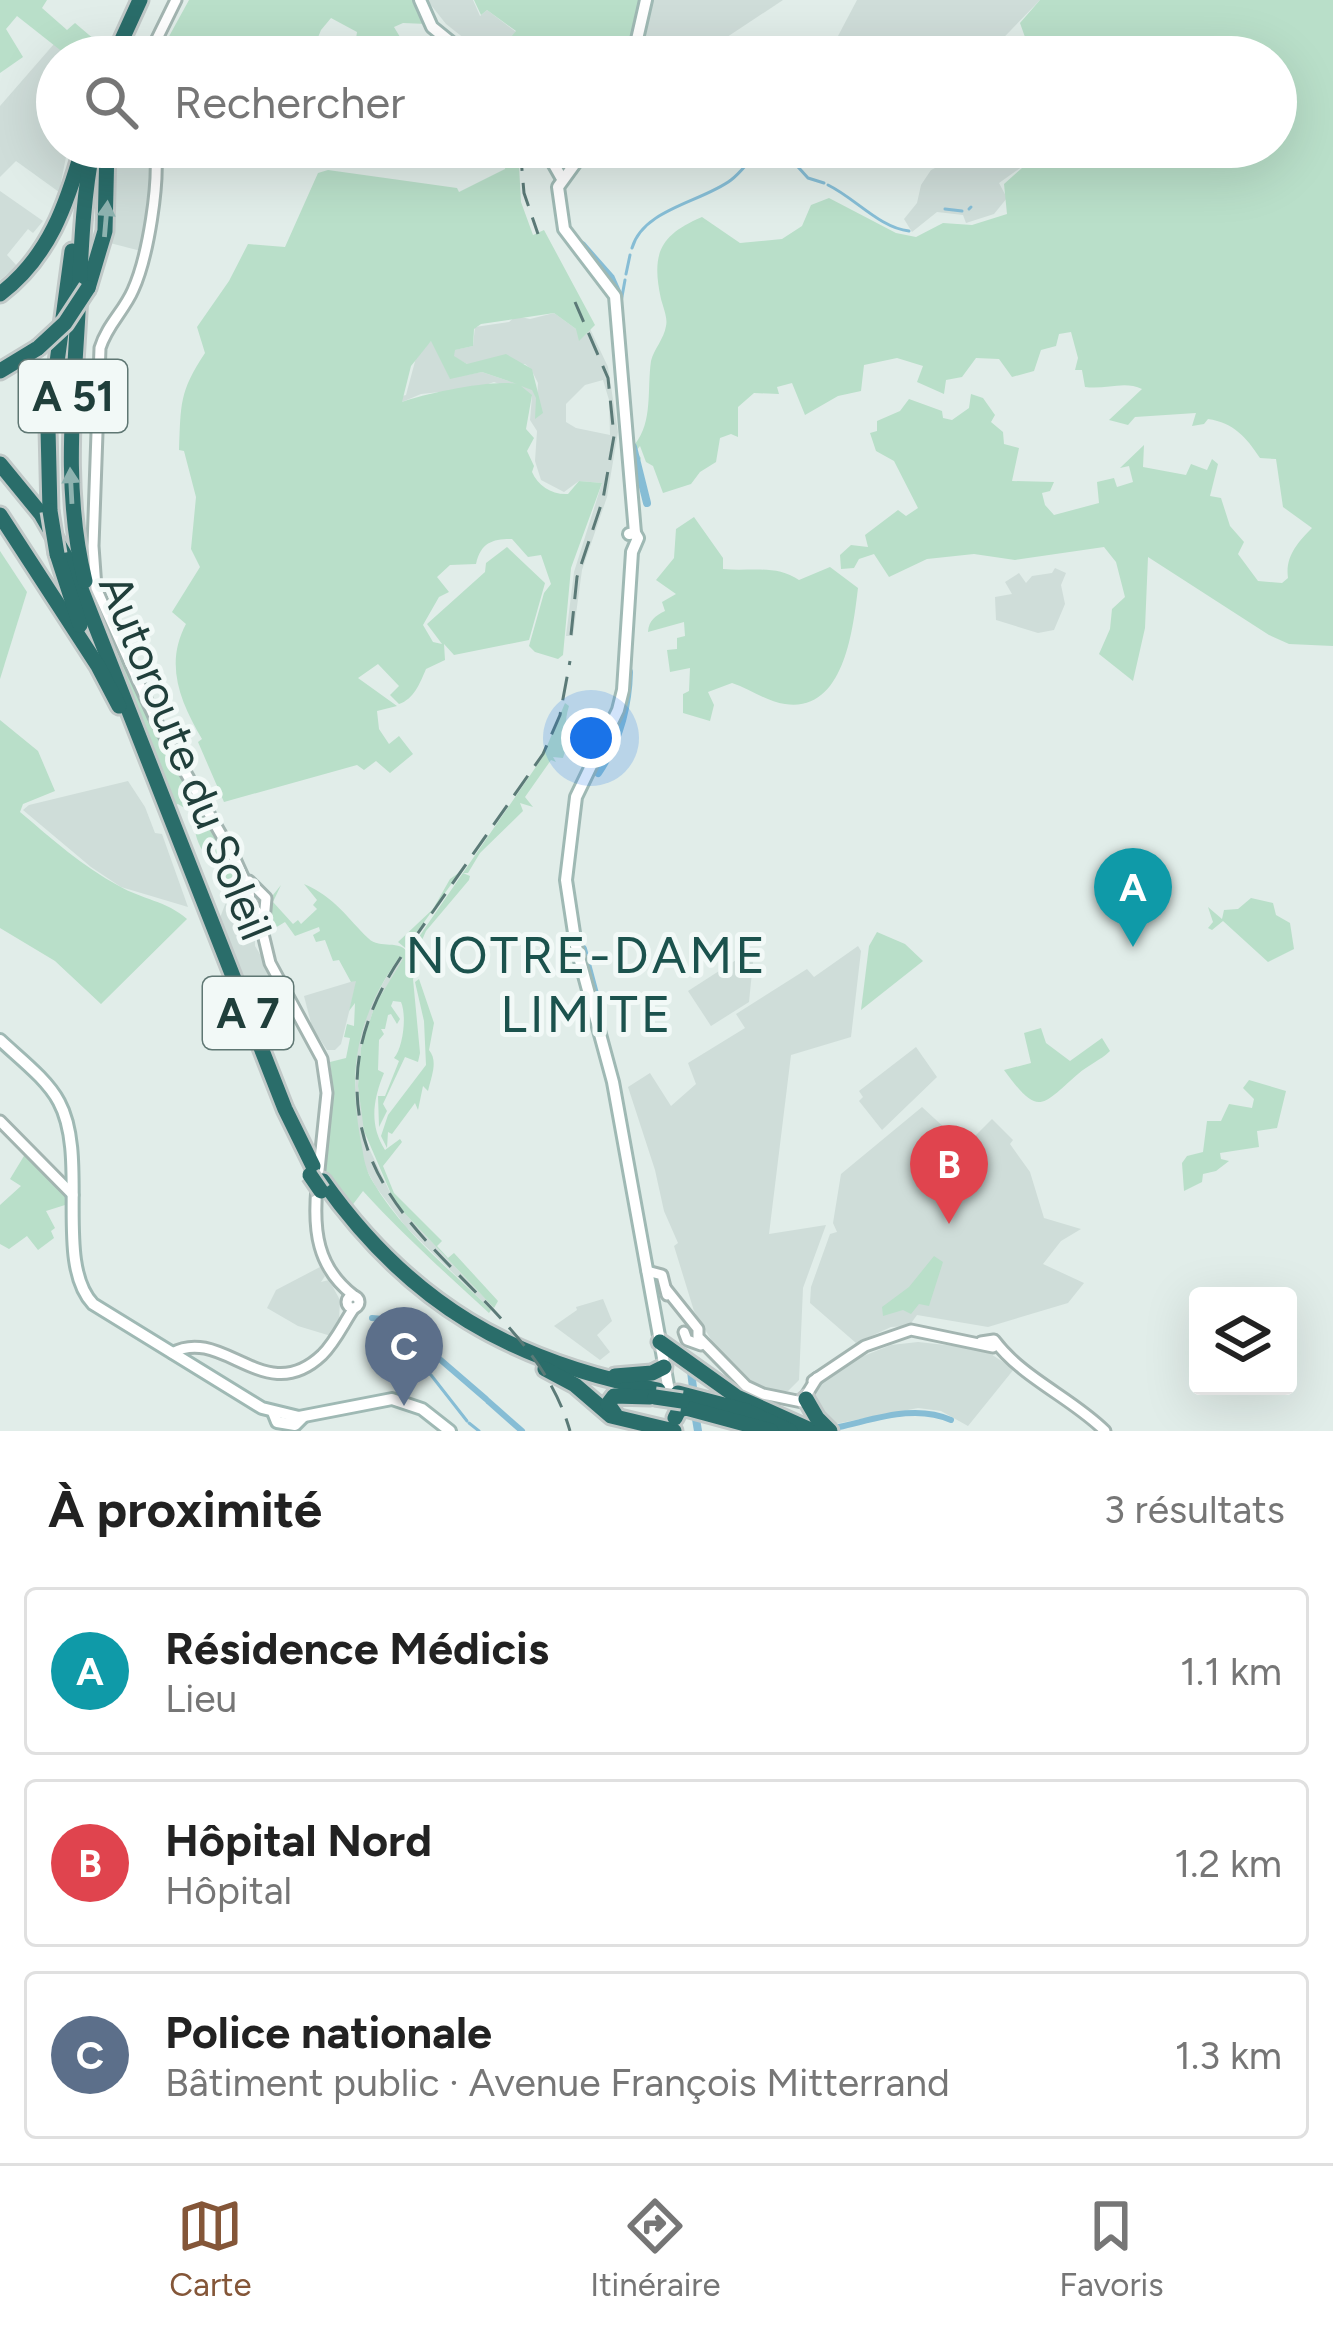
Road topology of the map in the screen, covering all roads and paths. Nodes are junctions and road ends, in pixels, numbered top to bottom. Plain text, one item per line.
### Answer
1 (145, 0) edge
2 (644, 0) edge
3 (421, 3) edge
4 (174, 4) edge
5 (129, 36) edge
6 (156, 36) edge
7 (441, 36) edge
8 (637, 36) edge
9 (80, 168) edge
10 (85, 168) edge
11 (87, 168) edge
12 (106, 168) edge
13 (160, 168) edge
14 (556, 168) edge
15 (569, 168) edge
16 (561, 178) junction
17 (0, 294) edge
18 (0, 371) edge
19 (0, 464) edge
20 (0, 515) edge
21 (104, 641) junction
22 (98, 666) junction
23 (0, 1040) edge
24 (0, 1121) edge
25 (317, 1178) junction
26 (70, 1189) junction
27 (647, 1271) junction
28 (176, 1356) junction
29 (662, 1356) junction
30 (310, 1364) junction
31 (544, 1364) junction
32 (248, 1366) junction
33 (279, 1372) junction
34 (266, 1373) junction
35 (802, 1395) junction
36 (669, 1412) edge
37 (622, 1420) junction
38 (450, 1431) edge
39 (774, 1431) edge
40 (790, 1431) edge
41 (813, 1431) edge
42 (830, 1431) edge
43 (1103, 1431) edge

1 - 5 highway
2 - 8 main road
3 - 7 main road
4 - 6 street
9 - 17 highway
10 - 22 highway, A 51, bridge
21 -> 11 highway, A 51
18 -> 12 highway, bridge
13 - 30 street
14 - 16 main road
15 - 16 main road
16 - 27 main road
19 - 21 highway, Autoroute du Soleil / A 7
20 - 22 highway, Autoroute du Soleil / A 7
21 - 25 highway, Autoroute du Soleil / A 7
22 - 25 highway, Autoroute du Soleil / A 7
23 - 26 main road
24 - 26 street
25 - 31 highway, Autoroute du Soleil / A 7
26 - 28 main road
27 - 29 main road
27 - 35 street
28 - 32 street
28 - 38 main road
29 - 31 highway
29 - 36 main road
29 - 36 highway
29 - 41 highway
30 - 33 street
30 - 34 street
31 - 36 highway, Autoroute du Soleil / A 7
31 - 37 highway
32 - 33 street
32 - 34 street
33 - 34 street
35 - 42 highway
35 - 43 street
36 - 37 highway
36 - 37 highway
36 - 39 highway, Autoroute du Soleil / A 7
36 - 40 highway, Autoroute du Soleil / A 7

